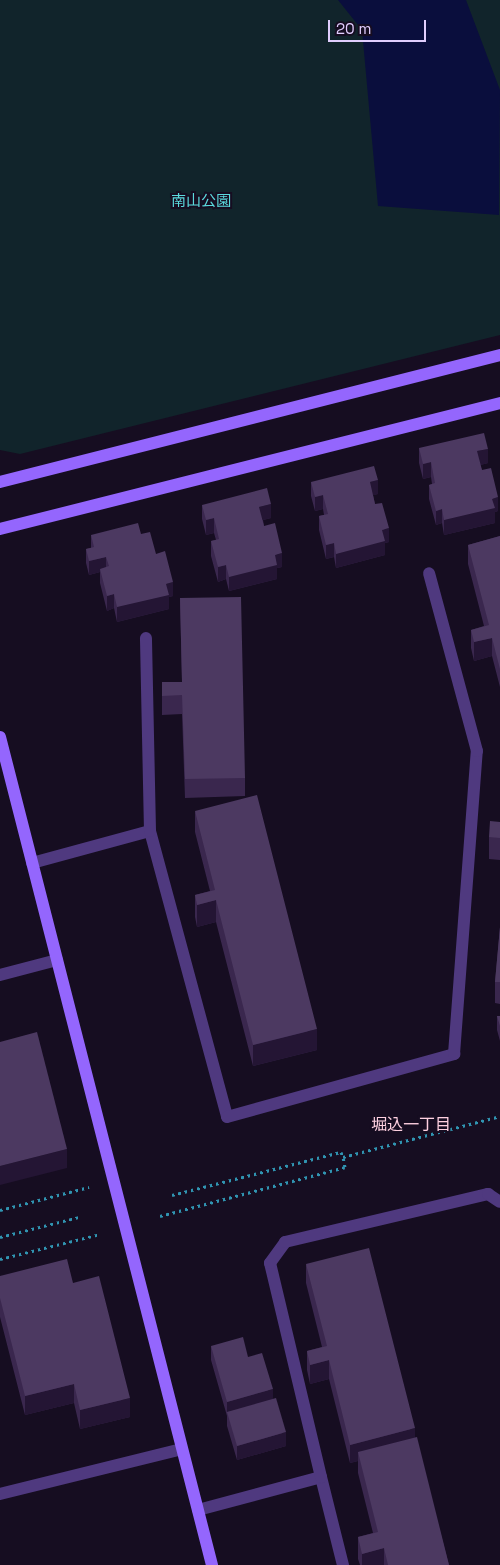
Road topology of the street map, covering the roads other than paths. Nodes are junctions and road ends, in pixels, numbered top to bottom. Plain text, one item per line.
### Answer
1 (500, 355) edge
2 (500, 404) edge
3 (0, 482) edge
4 (0, 529) edge
5 (429, 573) dead end
6 (146, 638) dead end
7 (0, 738) edge
8 (150, 831) junction
9 (32, 863) junction
10 (56, 960) junction
11 (0, 975) edge
12 (500, 1202) edge
13 (182, 1449) junction
14 (321, 1477) junction
15 (0, 1494) edge
16 (198, 1510) junction
17 (212, 1565) edge
18 (343, 1565) edge

1 - 3 street
2 - 4 street
5 - 8 street
6 - 8 street
7 - 9 street
8 - 9 street
9 - 10 street
10 - 11 street
10 - 13 street
12 - 14 street
13 - 15 street
13 - 16 street
14 - 16 street
14 - 18 street
16 - 17 street

